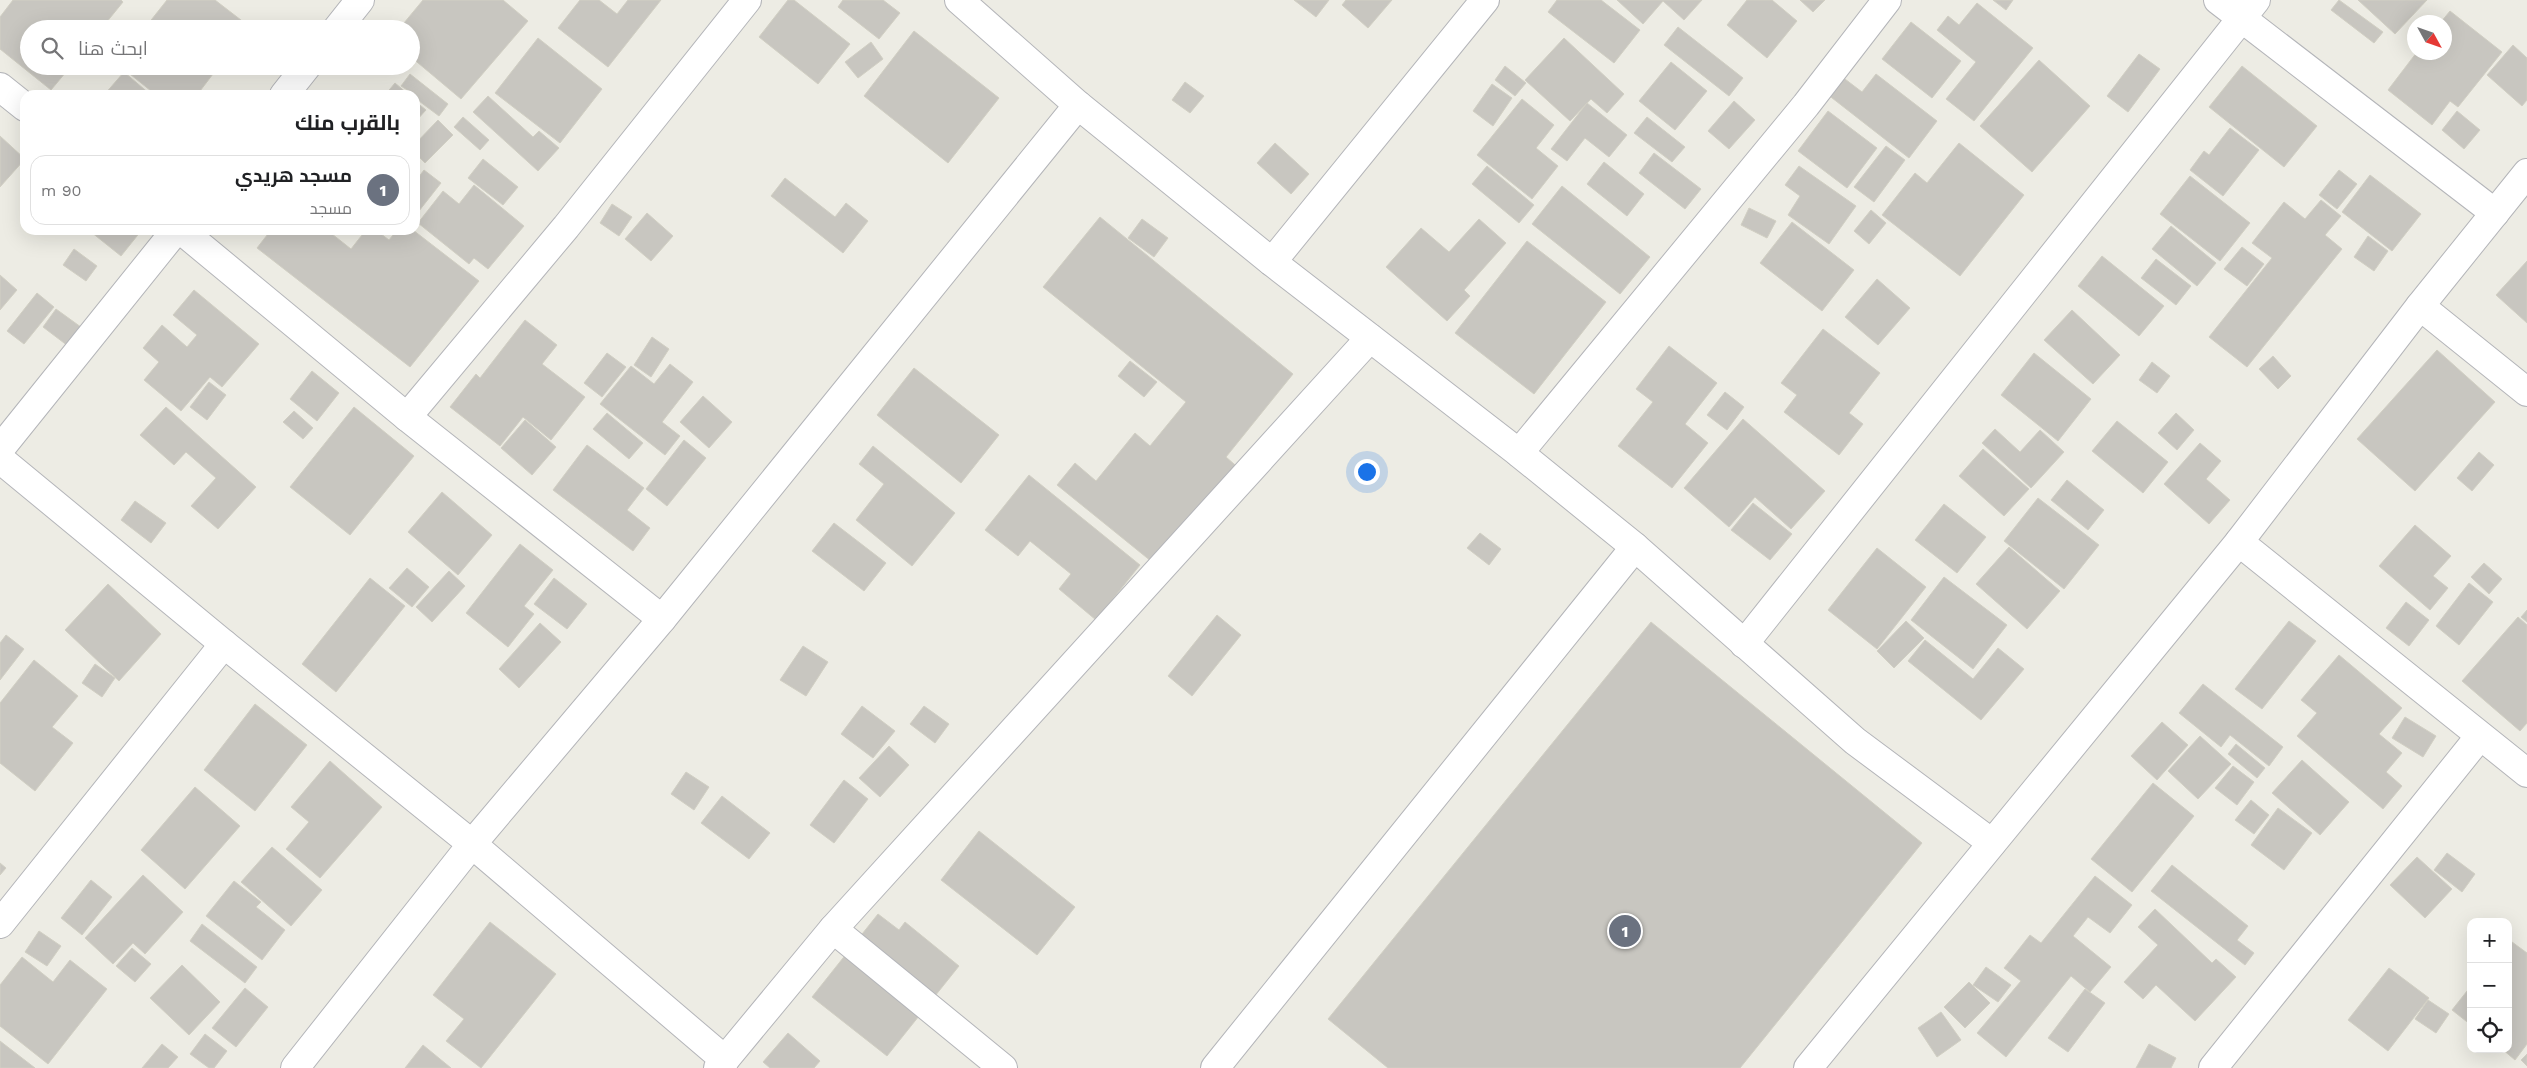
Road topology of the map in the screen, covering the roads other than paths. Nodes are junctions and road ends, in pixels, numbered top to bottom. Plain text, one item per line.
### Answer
1 (360, 0) edge
2 (747, 0) edge
3 (959, 0) edge
4 (1485, 0) edge
5 (1887, 0) edge
6 (2218, 0) edge
7 (2249, 9) edge
8 (344, 20) edge
9 (300, 75) edge
10 (0, 87) edge
11 (288, 90) edge
12 (20, 103) edge
13 (1078, 105) junction
14 (2527, 173) edge
15 (2495, 213) junction
16 (172, 235) edge
17 (187, 235) edge
18 (1272, 262) junction
19 (2420, 306) junction
20 (1370, 338) junction
21 (2527, 392) edge
22 (407, 417) junction
23 (0, 449) edge
24 (1519, 453) junction
25 (0, 459) edge
26 (2239, 542) junction
27 (1635, 547) junction
28 (662, 619) junction
29 (224, 644) junction
30 (1744, 644) junction
31 (2480, 736) junction
32 (2527, 773) edge
33 (1992, 843) junction
34 (472, 844) junction
35 (0, 924) edge
36 (833, 929) junction
37 (722, 1064) edge
38 (296, 1068) edge
39 (1003, 1068) edge
40 (1215, 1068) edge
41 (1808, 1068) edge
42 (2213, 1068) edge

1 - 8 street
2 - 22 street
3 - 13 street
4 - 18 street
5 - 24 street
6 - 7 street
7 - 15 street
7 - 30 street
9 - 11 street
10 - 12 street
13 - 18 street
13 - 28 street
14 - 15 street
15 - 19 street
16 - 23 street
17 - 22 street
18 - 20 street
19 - 21 street
19 - 26 street
20 - 24 street
20 - 36 street
22 - 28 street
24 - 27 street
25 - 29 street
26 - 31 street
26 - 33 street
27 - 30 street
27 - 40 street
28 - 34 street
29 - 34 street
29 - 35 street
30 - 33 street
31 - 32 street
31 - 42 street
33 - 41 street
34 - 37 street
34 - 38 street
36 - 37 street
36 - 39 street

